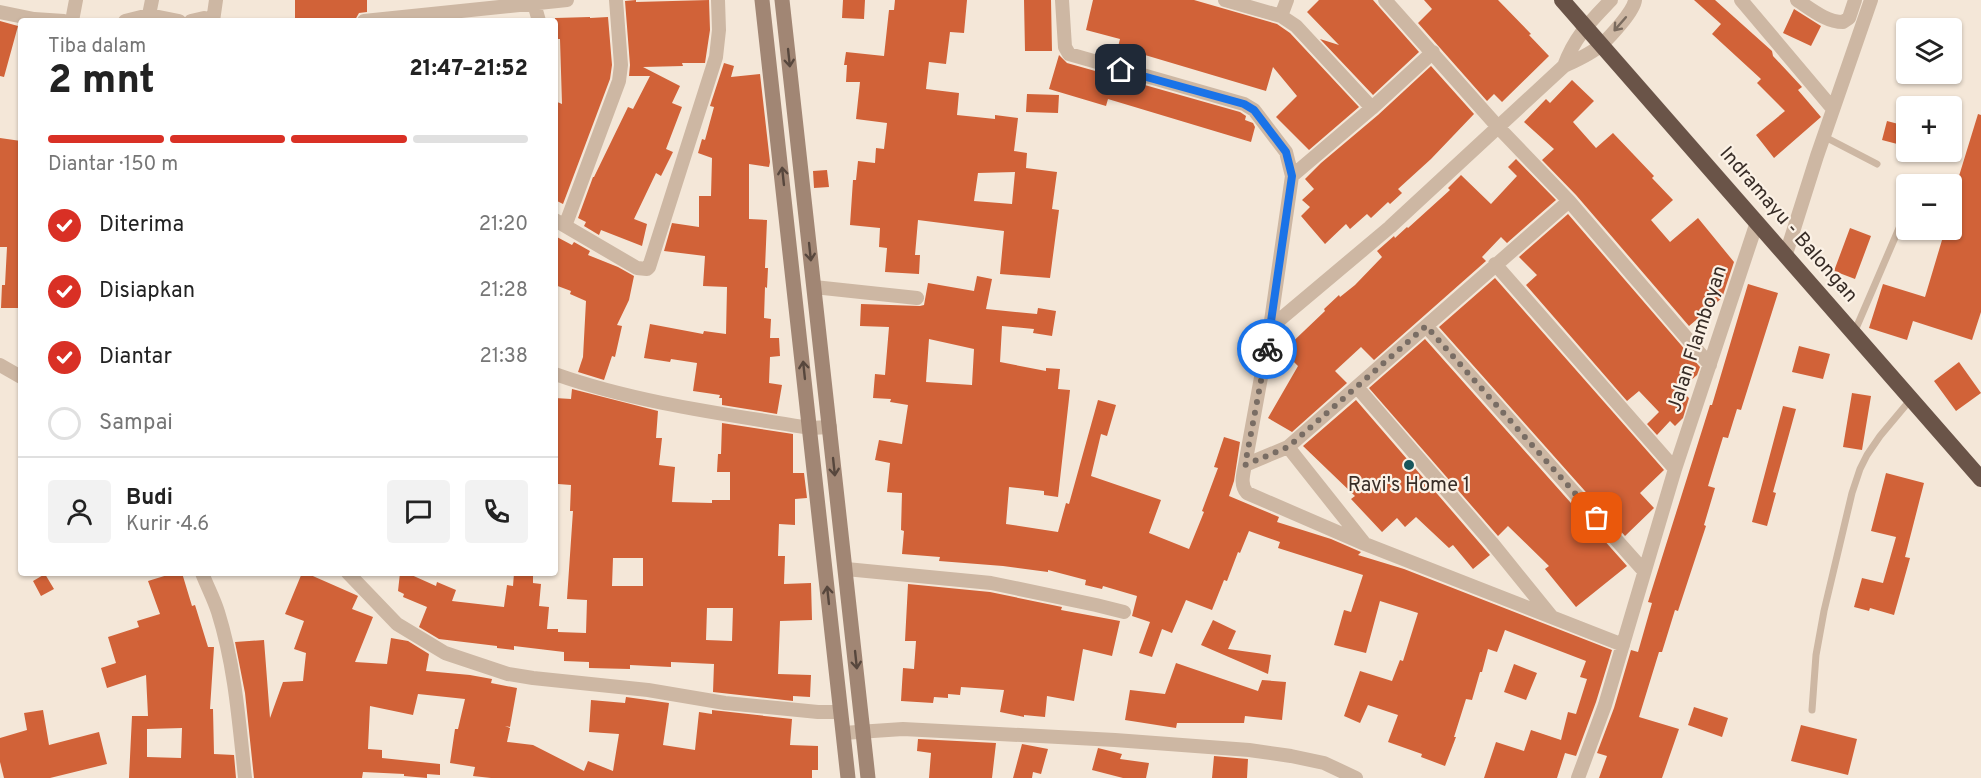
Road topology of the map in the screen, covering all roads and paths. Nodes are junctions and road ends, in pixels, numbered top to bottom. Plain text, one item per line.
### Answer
1 (76, 0) edge
2 (152, 0) edge
3 (216, 0) edge
4 (567, 0) edge
5 (616, 0) edge
6 (718, 0) edge
7 (762, 0) edge
8 (782, 0) edge
9 (1062, 0) edge
10 (1225, 0) edge
11 (1287, 0) edge
12 (1385, 0) edge
13 (1562, 0) edge
14 (1611, 0) edge
15 (1635, 0) edge
16 (1741, 0) edge
17 (1797, 0) edge
18 (1855, 0) edge
19 (1871, 0) edge
20 (533, 2) edge
21 (0, 12) edge
22 (149, 15) junction
23 (1281, 16) junction
24 (455, 17) edge
25 (29, 18) edge
26 (73, 18) edge
27 (137, 18) edge
28 (164, 18) edge
29 (213, 18) edge
30 (430, 18) edge
31 (538, 18) edge
32 (1584, 26) junction
33 (1601, 46) junction
34 (1433, 52) junction
35 (1564, 66) junction
36 (1372, 108) junction
37 (1833, 109) junction
38 (1498, 127) junction
39 (1824, 137) junction
40 (1877, 164) dead end
41 (1292, 176) junction
42 (1569, 201) junction
43 (1757, 222) junction
44 (560, 223) edge
45 (1896, 235) edge
46 (1786, 254) junction
47 (1495, 264) junction
48 (814, 287) junction
49 (917, 298) dead end
50 (1426, 326) junction
51 (1270, 328) junction
52 (1854, 333) junction
53 (0, 365) edge
54 (1710, 365) junction
55 (18, 375) edge
56 (558, 375) edge
57 (1357, 387) junction
58 (1911, 398) junction
59 (830, 427) junction
60 (810, 428) junction
61 (1288, 447) junction
62 (1245, 465) junction
63 (1676, 469) junction
64 (1981, 479) edge
65 (1365, 544) junction
66 (846, 569) junction
67 (1644, 571) junction
68 (203, 576) edge
69 (351, 576) edge
70 (1124, 612) dead end
71 (1552, 617) junction
72 (1623, 645) junction
73 (1812, 710) dead end
74 (841, 712) junction
75 (871, 732) junction
76 (843, 733) junction
77 (245, 778) edge
78 (848, 778) edge
79 (868, 778) edge
80 (1356, 778) edge
81 (1578, 778) edge

1 - 26 street
2 - 22 street
3 - 29 street
4 - 20 street
5 - 44 street
6 - 44 street
60 -> 7 main road
8 -> 48 main road
9 - 41 street
10 - 23 street
11 - 23 street
12 - 34 street
13 - 32 highway, Indramayu - Balongan
14 - 32 street
15 -> 33 street
16 - 37 street
17 - 18 street
19 - 37 street
20 - 24 street
20 - 31 street
21 - 25 street
22 - 27 street
22 - 28 street
23 - 36 street
24 - 30 street
32 - 33 highway, Indramayu - Balongan
32 - 35 street
33 - 35 street
33 - 43 highway, Indramayu - Balongan
34 - 36 street
34 - 38 street
35 - 38 street
36 - 41 street
37 - 39 street
38 - 42 street
38 - 51 street
39 - 40 lane
39 - 46 street
41 - 51 street
42 - 47 street
42 - 54 street
43 - 46 highway, Indramayu - Balongan
43 - 54 street, Jalan Flamboyan
45 - 52 lane
46 - 52 highway, Indramayu - Balongan
47 - 50 street
47 - 63 street
48 - 49 street
48 - 59 main road
50 - 57 street
50 - 67 street
51 - 62 street
52 - 58 highway, Indramayu - Balongan
53 - 55 street
54 - 63 street, Jalan Flamboyan
56 - 60 street
57 - 61 street
57 - 71 street
58 - 64 highway, Indramayu - Balongan
58 - 73 lane
59 - 60 street
59 -> 66 main road
74 -> 60 main road
61 - 62 street
61 - 65 street
62 - 65 street
63 - 67 street, Jalan Flamboyan
65 - 71 street
66 - 70 street
66 -> 75 main road
67 - 72 street, Jalan Flamboyan
68 - 77 street
69 - 74 street
71 - 72 street
72 - 81 street, Jalan Flamboyan
74 - 76 main road
75 - 76 street
75 - 79 main road
75 - 80 street
76 - 78 main road

